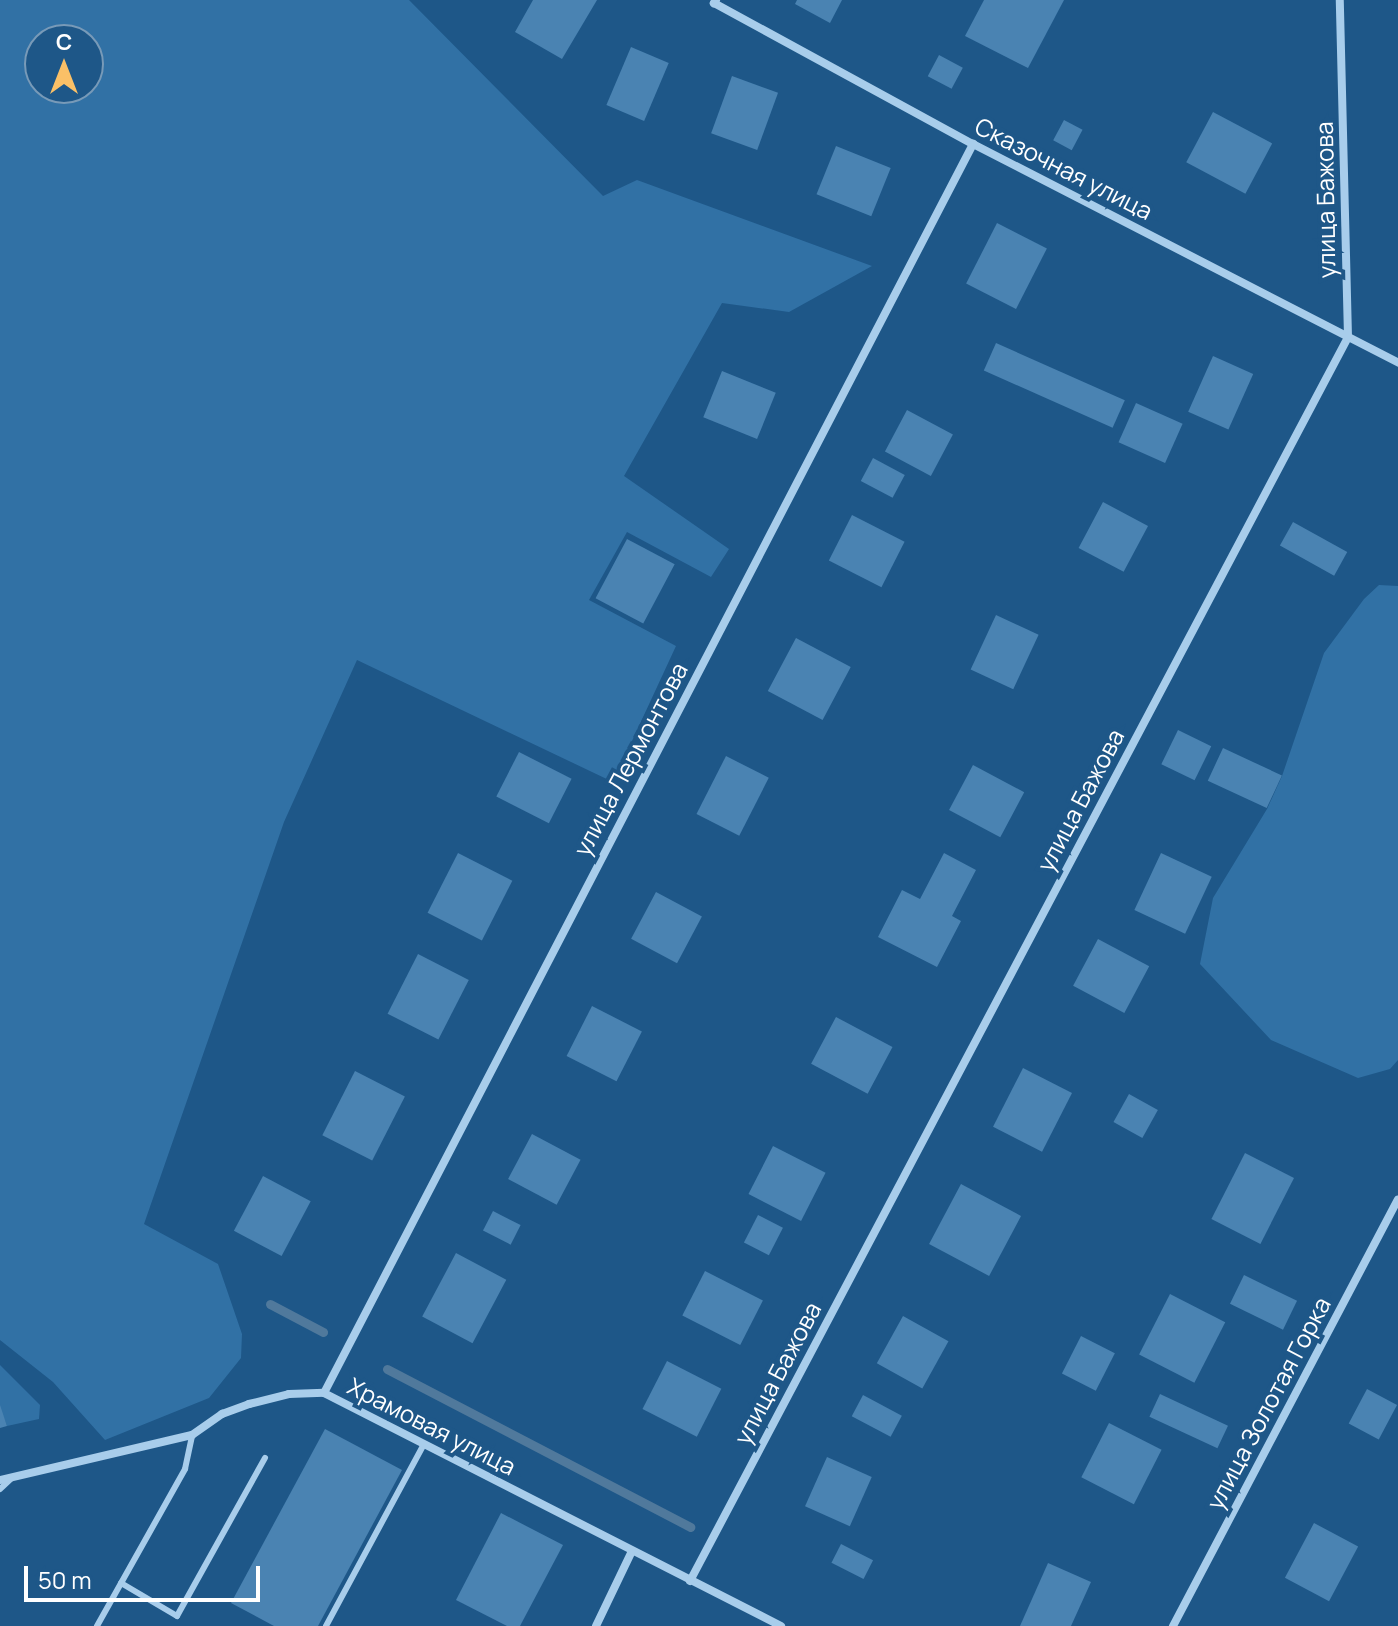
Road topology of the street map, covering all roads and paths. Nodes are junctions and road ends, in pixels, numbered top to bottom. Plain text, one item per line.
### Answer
1 (1340, 0) edge
2 (713, 1) edge
3 (973, 144) junction
4 (1348, 337) junction
5 (1398, 362) edge
6 (1398, 1200) edge
7 (324, 1393) junction
8 (192, 1435) junction
9 (424, 1444) junction
10 (265, 1458) dead end
11 (16, 1475) junction
12 (0, 1480) edge
13 (0, 1489) edge
14 (632, 1551) junction
15 (690, 1581) junction
16 (121, 1583) junction
17 (97, 1626) edge
18 (326, 1626) edge
19 (596, 1626) edge
20 (781, 1626) edge
21 (1173, 1626) edge

1 - 4 street, улица Бажова
2 - 3 street, Сказочная улица
3 - 4 street, Сказочная улица
3 - 7 street, улица Лермонтова
4 - 5 street, Сказочная улица
4 - 15 street, улица Бажова
6 - 21 street, улица Золотая Горка
7 - 8 street, Храмовая улица
7 - 9 street, Храмовая улица
8 - 11 street, Храмовая улица
8 - 16 lane
9 - 14 street, Храмовая улица
9 - 18 lane
10 - 16 lane
11 - 12 street, Храмовая улица
11 - 13 lane
14 - 15 street, Храмовая улица
14 - 19 street
15 - 20 street, Храмовая улица
16 - 17 lane

